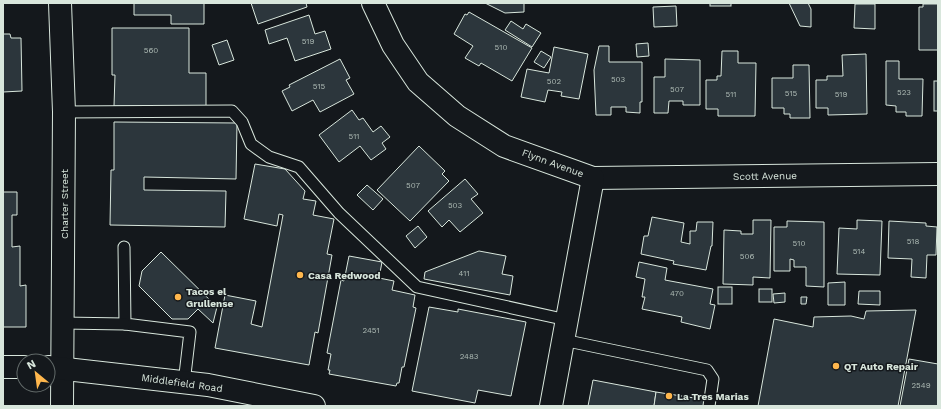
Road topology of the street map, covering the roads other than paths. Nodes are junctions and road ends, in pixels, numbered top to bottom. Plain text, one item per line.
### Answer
1 (60, 3) edge
2 (373, 3) edge
3 (64, 112) junction
4 (938, 174) edge
5 (593, 178) junction
6 (124, 247) dead end
7 (63, 323) junction
8 (125, 324) junction
9 (565, 330) junction
10 (3, 367) edge
11 (16, 367) edge
12 (56, 367) edge
13 (184, 383) junction
14 (62, 406) edge
15 (314, 406) edge
16 (551, 406) edge
17 (709, 406) edge

1 - 3 street, Charter Street
2 - 5 street, Flynn Avenue
3 - 7 street, Charter Street
3 - 9 lane
4 - 5 street, Scott Avenue
5 - 9 street, Flynn Avenue
6 - 8 lane
7 - 8 lane
7 - 12 street, Charter Street
8 - 13 lane
9 - 16 street, Flynn Avenue
9 - 17 lane
10 - 11 street
12 - 13 street, Middlefield Road
12 - 14 street, Charter Street
13 - 15 street, Middlefield Road

